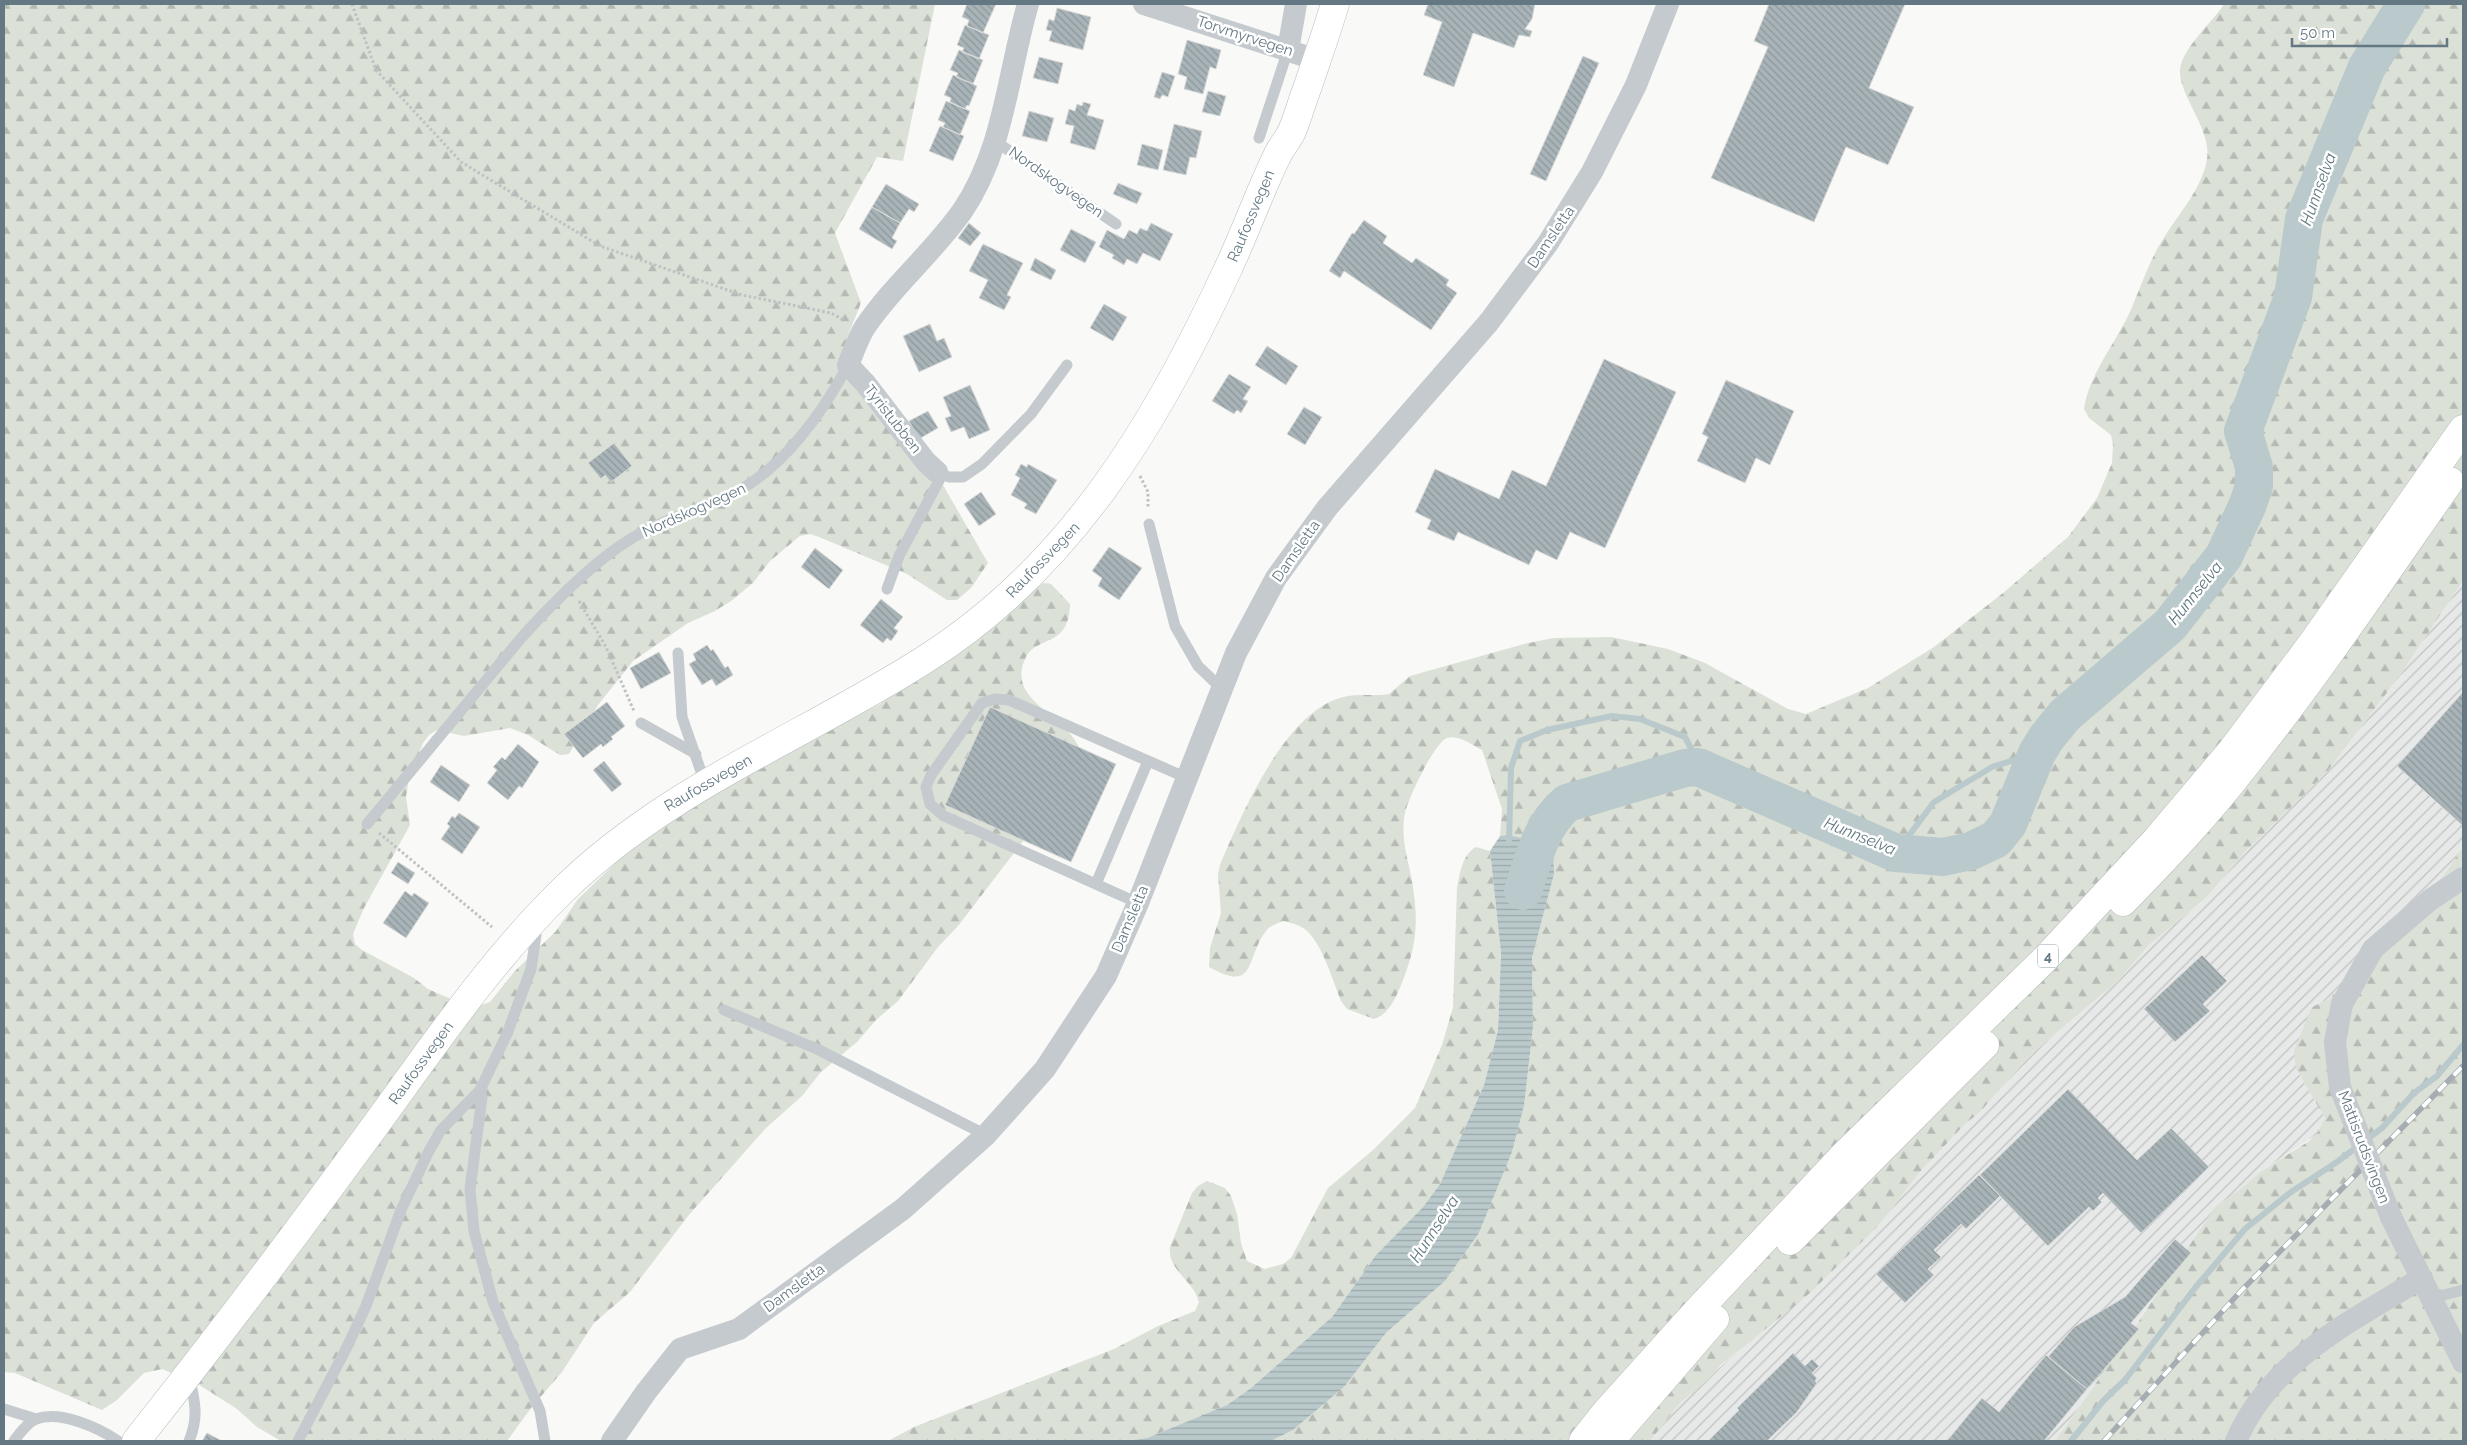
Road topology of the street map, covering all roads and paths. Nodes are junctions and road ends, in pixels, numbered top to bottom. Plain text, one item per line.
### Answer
1 (352, 4) edge
2 (1028, 4) edge
3 (1144, 4) edge
4 (1296, 4) edge
5 (1318, 4) edge
6 (1335, 4) edge
7 (1668, 4) edge
8 (1303, 55) junction
9 (995, 140) junction
10 (1116, 224) dead end
11 (864, 329) junction
12 (848, 365) junction
13 (1067, 365) dead end
14 (2463, 429) edge
15 (1128, 454) junction
16 (2463, 462) edge
17 (940, 474) junction
18 (1148, 524) joint
19 (571, 587) junction
20 (887, 589) dead end
21 (678, 653) dead end
22 (1222, 689) junction
23 (641, 723) joint
24 (696, 754) junction
25 (1148, 761) junction
26 (1188, 778) junction
27 (705, 783) junction
28 (367, 824) joint
29 (2463, 878) edge
30 (1096, 884) junction
31 (1138, 903) junction
32 (531, 923) junction
33 (492, 927) dead end
34 (724, 1010) dead end
35 (480, 1090) junction
36 (986, 1135) junction
37 (2422, 1278) junction
38 (2463, 1290) edge
39 (2432, 1298) junction
40 (2463, 1362) edge
41 (189, 1374) junction
42 (4, 1409) edge
43 (36, 1419) junction
44 (14, 1441) edge
45 (118, 1441) edge
46 (136, 1441) edge
47 (190, 1441) edge
48 (298, 1441) edge
49 (545, 1441) edge
50 (612, 1441) edge
51 (1584, 1441) edge
52 (1610, 1441) edge
53 (2236, 1441) edge

1 - 11 path
2 - 9 street, Nordskogvegen
3 - 8 street, Torvmyrvegen
4 - 8 street
5 - 8 main road, Raufossvegen
6 - 8 main road, Raufossvegen
7 - 22 street, Damsletta
8 - 15 main road, Raufossvegen
9 - 10 lane, Nordskogvegen
9 - 11 street, Nordskogvegen
11 - 12 street, Nordskogvegen
12 - 17 street, Tyristubben
12 - 19 lane, Nordskogvegen
13 - 17 lane
14 - 51 main road, 4
15 - 18 path
15 - 27 main road, Raufossvegen
16 - 52 main road, 4
17 - 20 lane
18 - 22 lane
19 - 23 path
19 - 28 lane, Nordskogvegen
21 - 24 lane
22 - 26 street, Damsletta
23 - 24 lane
24 - 27 lane
25 - 26 lane
25 - 30 lane
25 - 30 lane
26 - 31 street, Damsletta
27 - 32 main road, Raufossvegen
28 - 33 path
29 - 37 street, Mattisrudsvingen, bridge
30 - 31 lane
31 - 36 street, Damsletta
32 - 35 lane
32 - 41 main road, Raufossvegen
34 - 36 lane
35 - 48 lane
35 - 49 lane
36 - 50 street, Damsletta
37 - 39 street, Mattisrudsvingen
37 - 53 street
38 - 39 lane
39 - 40 street, Mattisrudsvingen
41 - 46 main road, Raufossvegen
41 - 47 lane
42 - 43 lane
43 - 44 lane
43 - 45 lane

